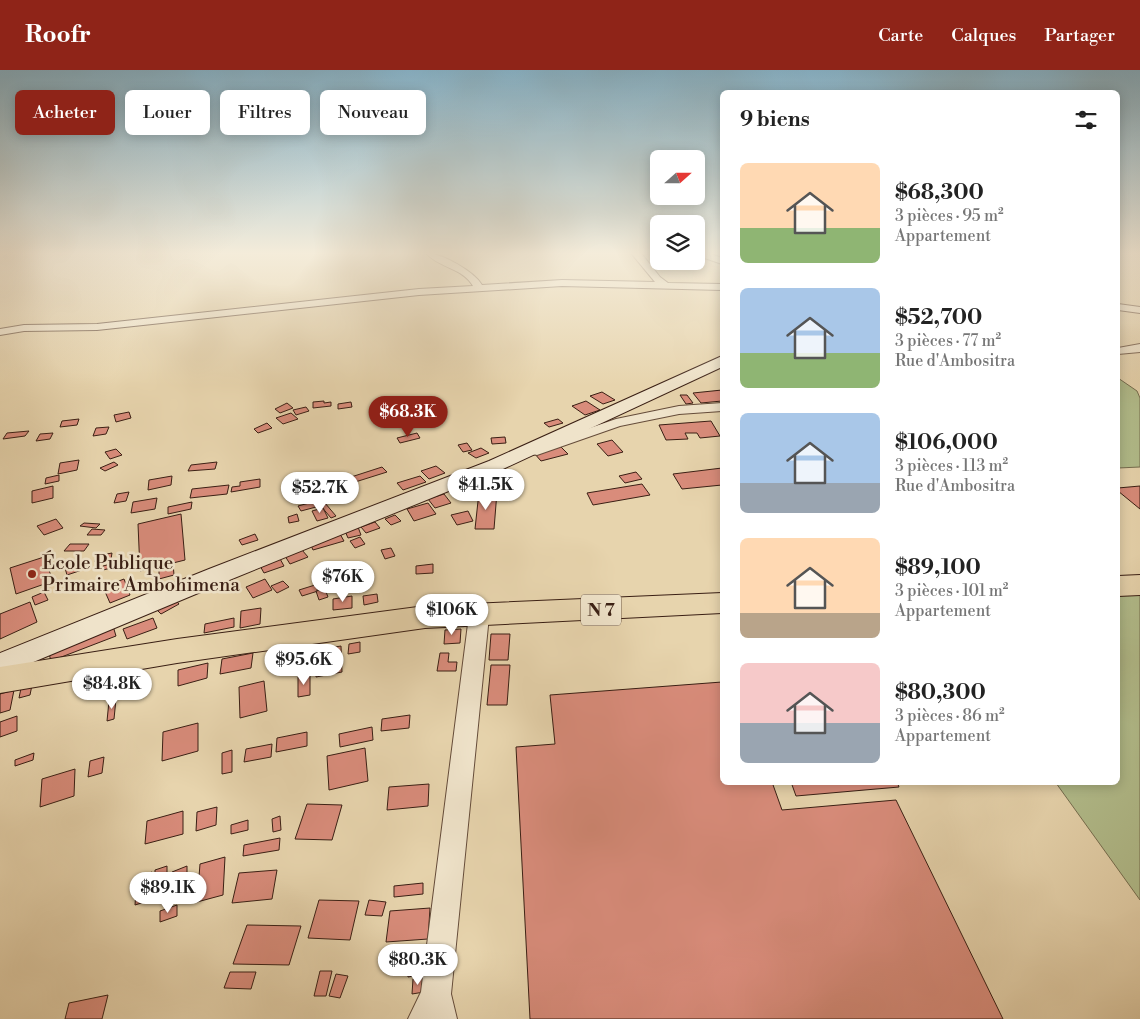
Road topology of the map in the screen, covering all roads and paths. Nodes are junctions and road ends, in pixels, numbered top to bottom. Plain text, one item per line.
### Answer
1 (372, 297) edge
2 (1120, 307) edge
3 (1140, 310) edge
4 (0, 332) edge
5 (1140, 348) edge
6 (1120, 352) edge
7 (720, 362) edge
8 (720, 407) edge
9 (496, 465) junction
10 (1140, 585) edge
11 (1120, 586) edge
12 (720, 604) edge
13 (479, 616) junction
14 (0, 665) edge
15 (0, 680) edge
16 (434, 1011) edge

1 - 4 street
2 - 3 street
5 - 6 street
7 - 9 main road
8 - 9 street
9 - 14 main road
10 - 11 main road
12 - 13 main road, N 7
13 - 15 main road, N 7
13 - 16 street

